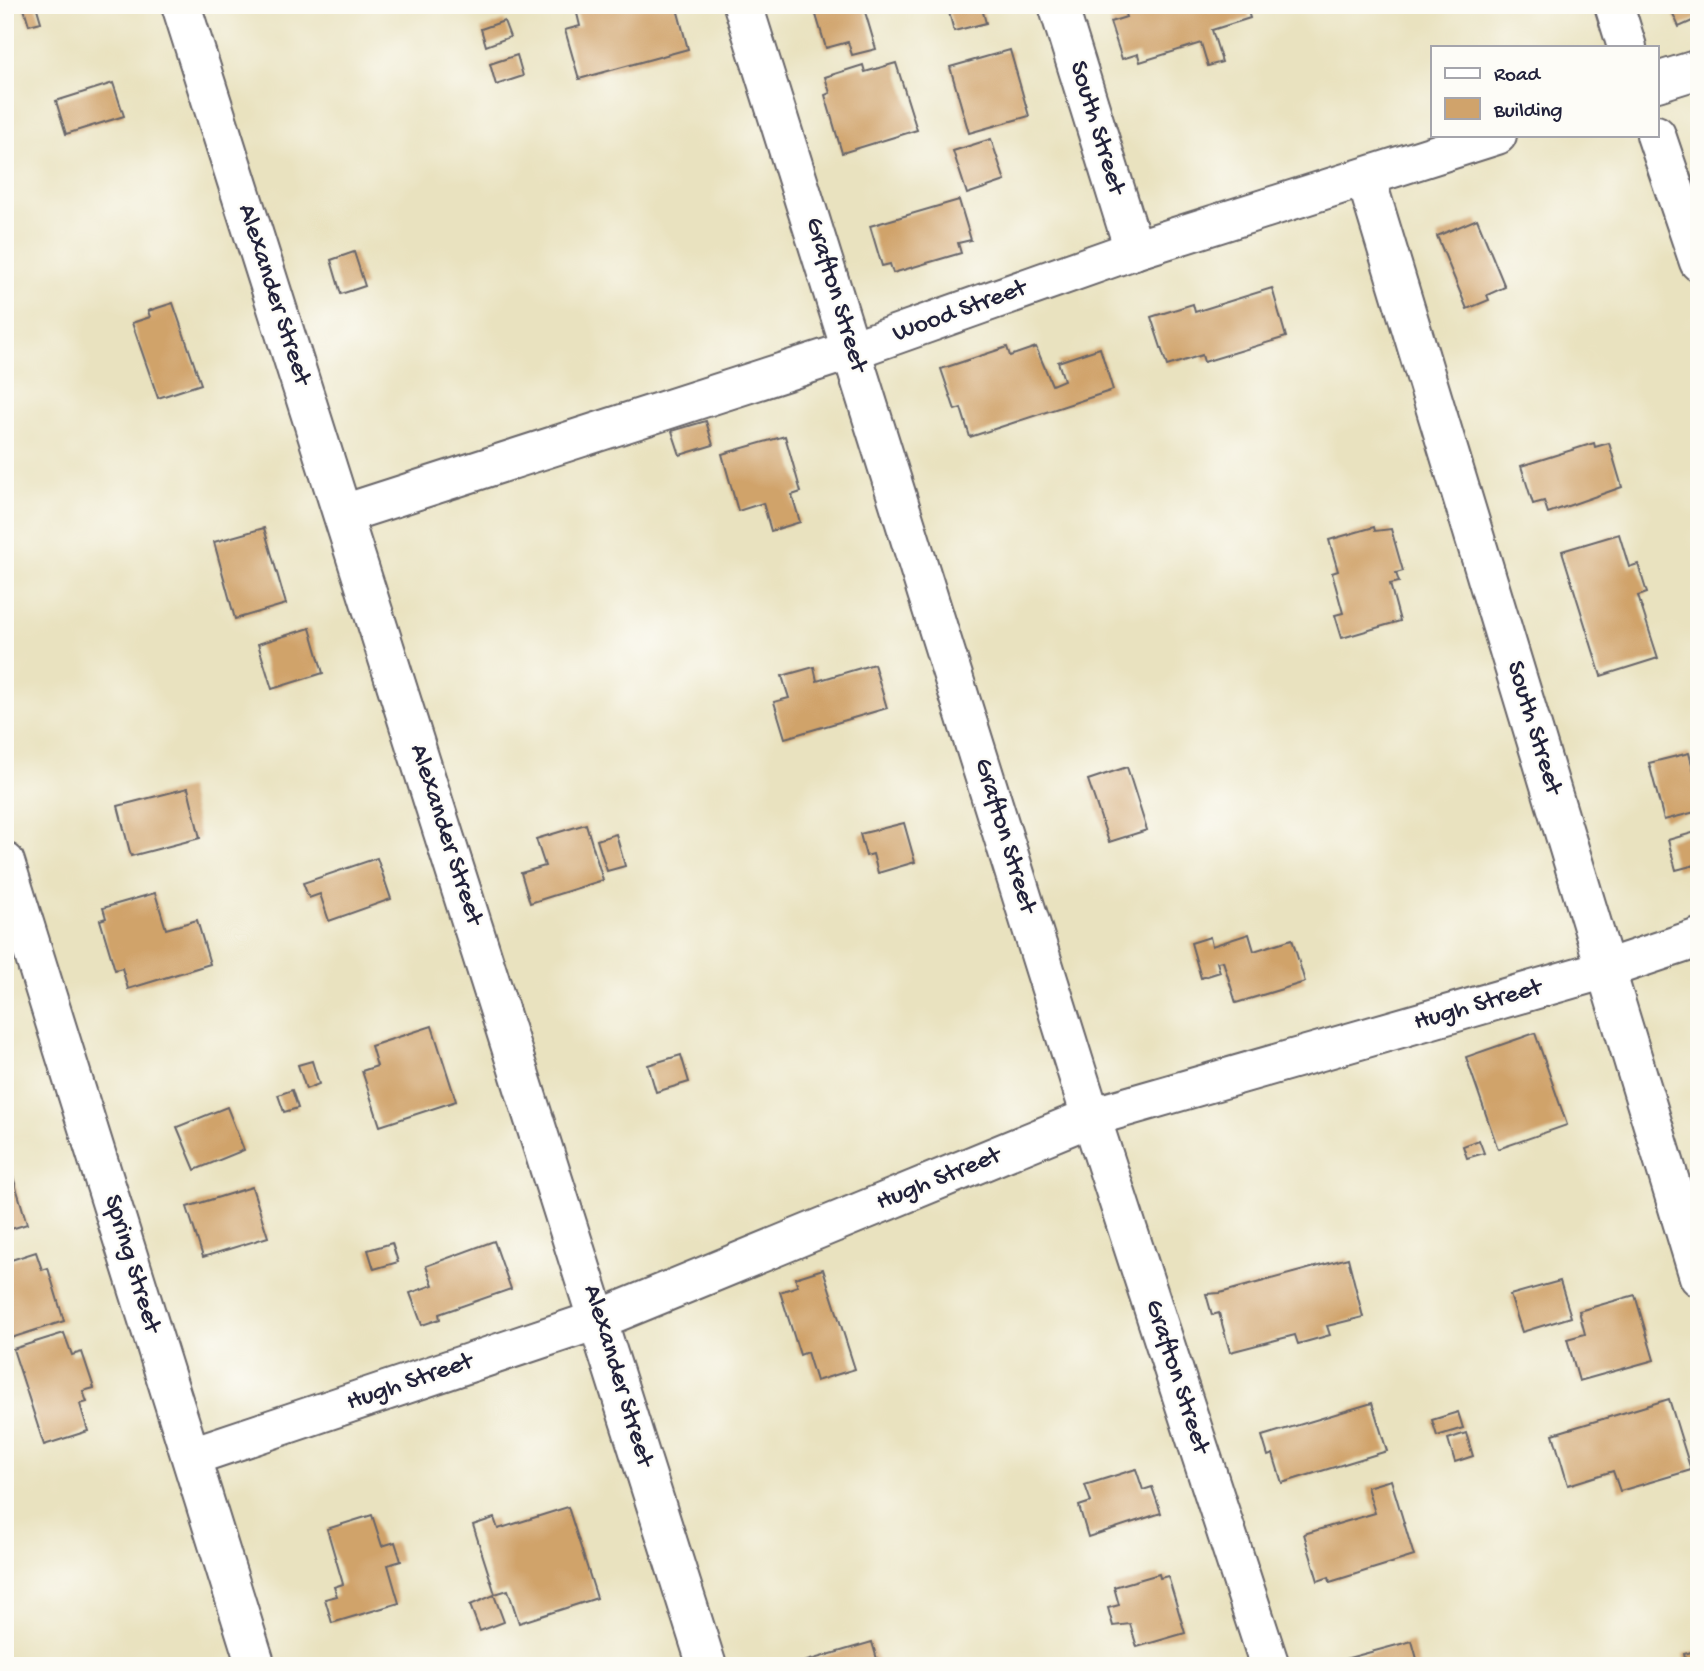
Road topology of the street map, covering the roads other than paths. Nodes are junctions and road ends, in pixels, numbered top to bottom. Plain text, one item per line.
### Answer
1 (181, 5) edge
2 (743, 5) edge
3 (1058, 5) edge
4 (1614, 5) edge
5 (1627, 46) edge
6 (1699, 69) edge
7 (1658, 82) edge
8 (1494, 136) edge
9 (1656, 136) edge
10 (1366, 179) junction
11 (1134, 250) junction
12 (1699, 262) edge
13 (852, 350) junction
14 (343, 514) junction
15 (5, 862) edge
16 (13, 912) edge
17 (1699, 938) edge
18 (1606, 970) junction
19 (1091, 1117) junction
20 (1699, 1277) edge
21 (600, 1319) junction
22 (191, 1456) junction
23 (256, 1666) edge
24 (707, 1666) edge
25 (1270, 1666) edge

1 - 14 street, Alexander Street
2 - 13 street, Grafton Street
3 - 11 street, South Street
4 - 5 street
6 - 7 street
8 - 10 street, Wood Street
9 - 12 street
10 - 11 street, Wood Street
10 - 18 street, South Street
11 - 13 street, Wood Street
13 - 14 street, Wood Street
13 - 19 street, Grafton Street
14 - 21 street, Alexander Street
15 - 16 street, Spring Street
16 - 22 street, Spring Street
17 - 18 street, Hugh Street
18 - 19 street, Hugh Street
18 - 20 street, South Street
19 - 21 street, Hugh Street
19 - 25 street, Grafton Street
21 - 22 street, Hugh Street
21 - 24 street, Alexander Street
22 - 23 street, Spring Street

